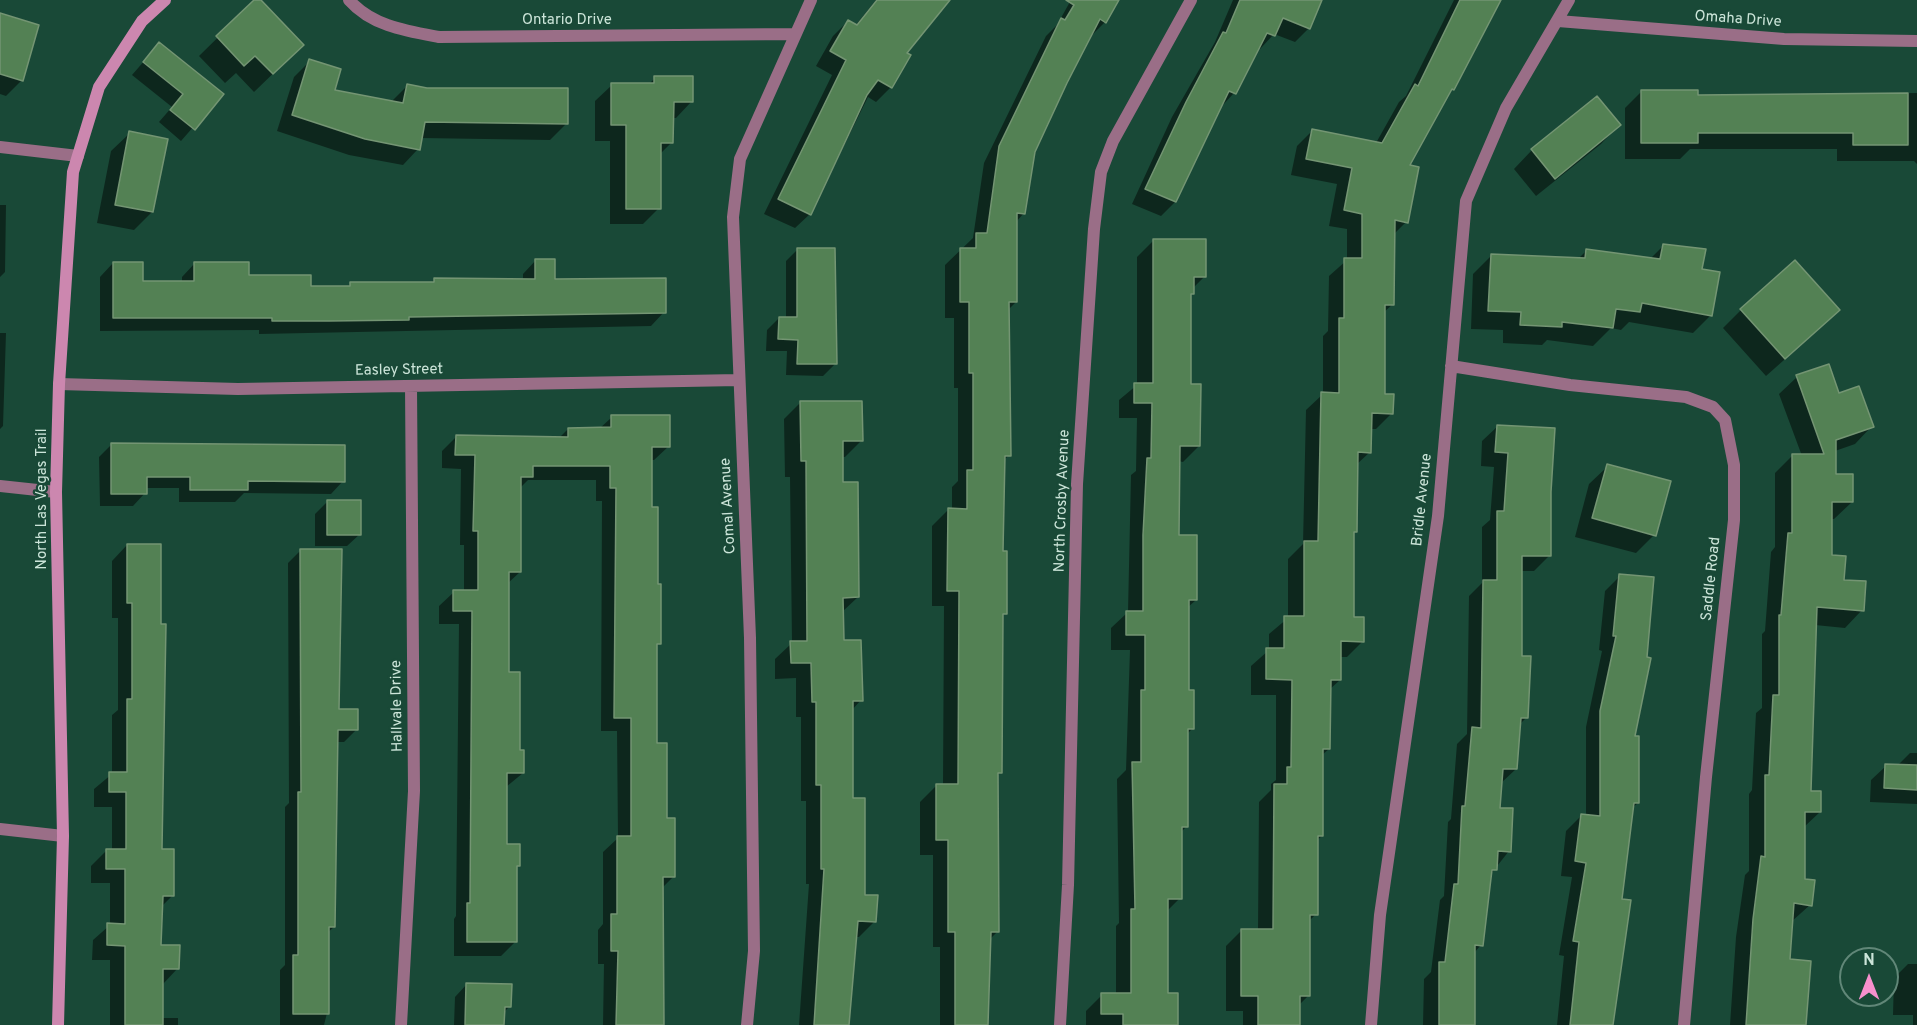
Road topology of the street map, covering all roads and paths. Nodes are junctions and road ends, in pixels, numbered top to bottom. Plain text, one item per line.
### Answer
1 (165, 0) edge
2 (349, 0) edge
3 (811, 0) edge
4 (1191, 0) edge
5 (1569, 0) edge
6 (1558, 21) junction
7 (795, 34) junction
8 (1917, 41) edge
9 (0, 147) edge
10 (78, 156) junction
11 (1451, 366) junction
12 (739, 380) junction
13 (59, 384) junction
14 (411, 386) junction
15 (0, 486) edge
16 (56, 492) junction
17 (0, 829) edge
18 (63, 836) junction
19 (58, 1025) edge
20 (401, 1025) edge
21 (747, 1025) edge
22 (1060, 1025) edge
23 (1371, 1025) edge
24 (1684, 1025) edge

1 - 10 street, North Las Vegas Trail
2 - 7 street, Ontario Drive
3 - 7 street, Comal Avenue
4 - 22 street, North Crosby Avenue
5 - 6 street, Bridle Avenue
6 - 8 street, Omaha Drive
6 - 11 street, Bridle Avenue
7 - 12 street, Comal Avenue
9 - 10 street
10 - 13 street, North Las Vegas Trail
11 - 23 street, Bridle Avenue
11 - 24 street, Saddle Road
12 - 14 street, Easley Street
12 - 21 street, Comal Avenue
13 - 14 street, Easley Street
13 - 16 street, North Las Vegas Trail
14 - 20 street, Hallvale Drive
15 - 16 street
16 - 18 street, North Las Vegas Trail
17 - 18 street
18 - 19 street, North Las Vegas Trail

